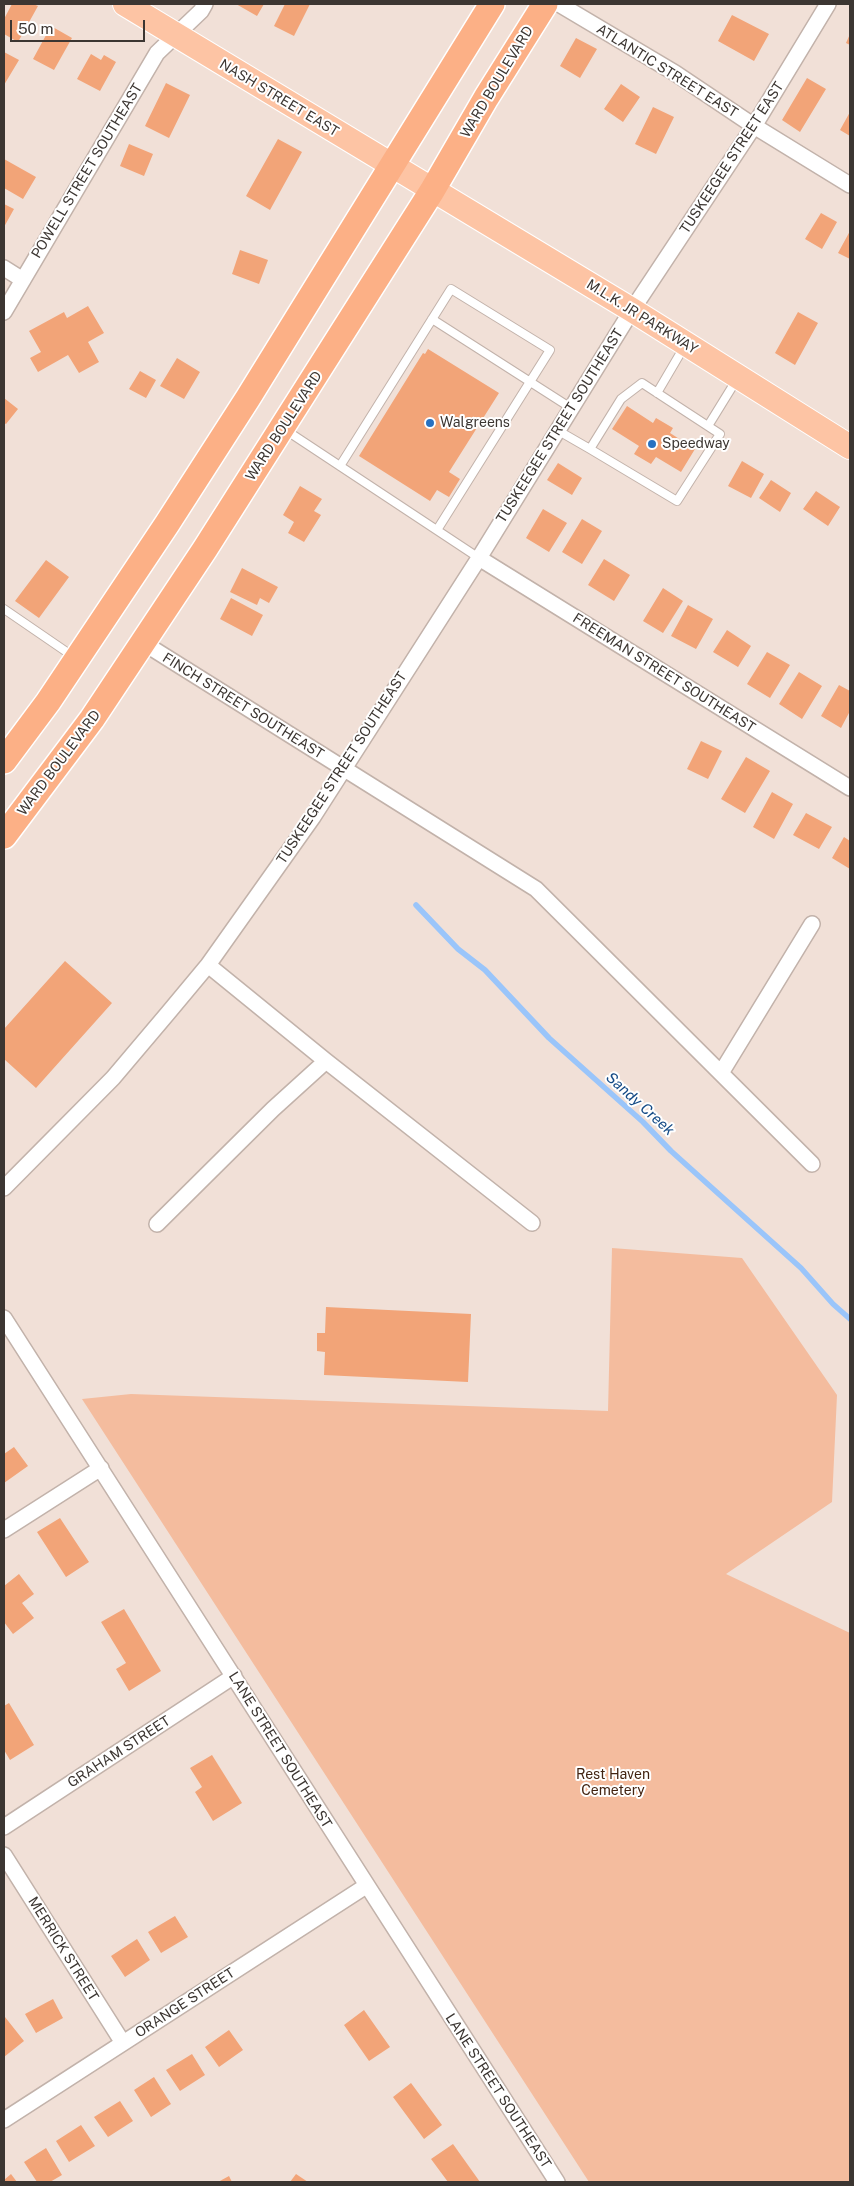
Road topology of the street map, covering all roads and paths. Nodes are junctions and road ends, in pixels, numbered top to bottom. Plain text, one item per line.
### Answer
1 (125, 4) edge
2 (205, 4) edge
3 (492, 4) edge
4 (545, 4) edge
5 (559, 4) edge
6 (828, 4) edge
7 (175, 35) junction
8 (754, 126) junction
9 (392, 166) junction
10 (850, 186) edge
11 (432, 191) junction
12 (4, 268) edge
13 (23, 280) junction
14 (632, 310) junction
15 (4, 312) edge
16 (432, 319) junction
17 (686, 344) junction
18 (738, 377) junction
19 (530, 382) junction
20 (656, 392) junction
21 (571, 408) junction
22 (708, 426) junction
23 (283, 428) junction
24 (557, 430) junction
25 (850, 446) edge
26 (590, 449) junction
27 (340, 466) junction
28 (437, 530) junction
29 (479, 558) junction
30 (4, 609) edge
31 (142, 642) junction
32 (77, 659) junction
33 (4, 761) edge
34 (344, 770) junction
35 (850, 788) edge
36 (4, 836) edge
37 (812, 924) dead end
38 (208, 965) junction
39 (326, 1061) junction
40 (722, 1073) junction
41 (812, 1164) dead end
42 (4, 1188) edge
43 (532, 1223) dead end
44 (157, 1224) dead end
45 (4, 1318) edge
46 (101, 1468) junction
47 (4, 1530) edge
48 (234, 1676) junction
49 (4, 1827) edge
50 (4, 1855) edge
51 (366, 1886) junction
52 (123, 2043) junction
53 (4, 2120) edge
54 (556, 2182) edge

1 - 7 main road, NASH STREET EAST
2 - 7 street, POWELL STREET SOUTHEAST
3 - 9 highway
4 - 11 highway, WARD BOULEVARD
5 - 8 street, ATLANTIC STREET EAST
6 - 8 street, TUSKEEGEE STREET EAST
7 - 9 main road, NASH STREET EAST
7 - 13 street, POWELL STREET SOUTHEAST
8 - 10 street, ATLANTIC STREET EAST
8 - 14 street, TUSKEEGEE STREET EAST
9 - 11 main road, NASH STREET EAST
9 - 32 highway
11 - 14 main road, M.L.K. JR PARKWAY
11 - 23 highway, WARD BOULEVARD
12 - 13 street
13 - 15 street, POWELL STREET SOUTHEAST
14 - 17 main road, M.L.K. JR PARKWAY
14 - 21 street, TUSKEEGEE STREET SOUTHEAST
16 - 19 lane
16 - 19 lane
16 - 27 lane
17 - 18 main road, M.L.K. JR PARKWAY
17 - 20 lane
18 - 22 lane
18 - 25 main road, M.L.K. JR PARKWAY
19 - 21 lane
19 - 28 lane
20 - 22 lane
20 - 26 lane
21 - 24 street, TUSKEEGEE STREET SOUTHEAST
22 - 26 lane
23 - 27 lane
23 - 31 highway, WARD BOULEVARD
24 - 26 lane
24 - 29 street, TUSKEEGEE STREET SOUTHEAST
27 - 28 lane
28 - 29 lane
29 - 34 street, TUSKEEGEE STREET SOUTHEAST
29 - 35 street, FREEMAN STREET SOUTHEAST
30 - 32 lane
31 - 34 street, FINCH STREET SOUTHEAST
31 - 36 highway, WARD BOULEVARD
32 - 33 highway
34 - 38 street, TUSKEEGEE STREET SOUTHEAST
34 - 40 street, FINCH STREET SOUTHEAST
37 - 40 street
38 - 39 street
38 - 42 street, TUSKEEGEE STREET SOUTHEAST
39 - 43 street
39 - 44 street
40 - 41 street, FINCH STREET SOUTHEAST
45 - 46 street, LANE STREET SOUTHEAST
46 - 47 street
46 - 48 street, LANE STREET SOUTHEAST
48 - 49 street, GRAHAM STREET
48 - 51 street, LANE STREET SOUTHEAST
50 - 52 street, MERRICK STREET
51 - 52 street, ORANGE STREET
51 - 54 street, LANE STREET SOUTHEAST
52 - 53 street, ORANGE STREET

